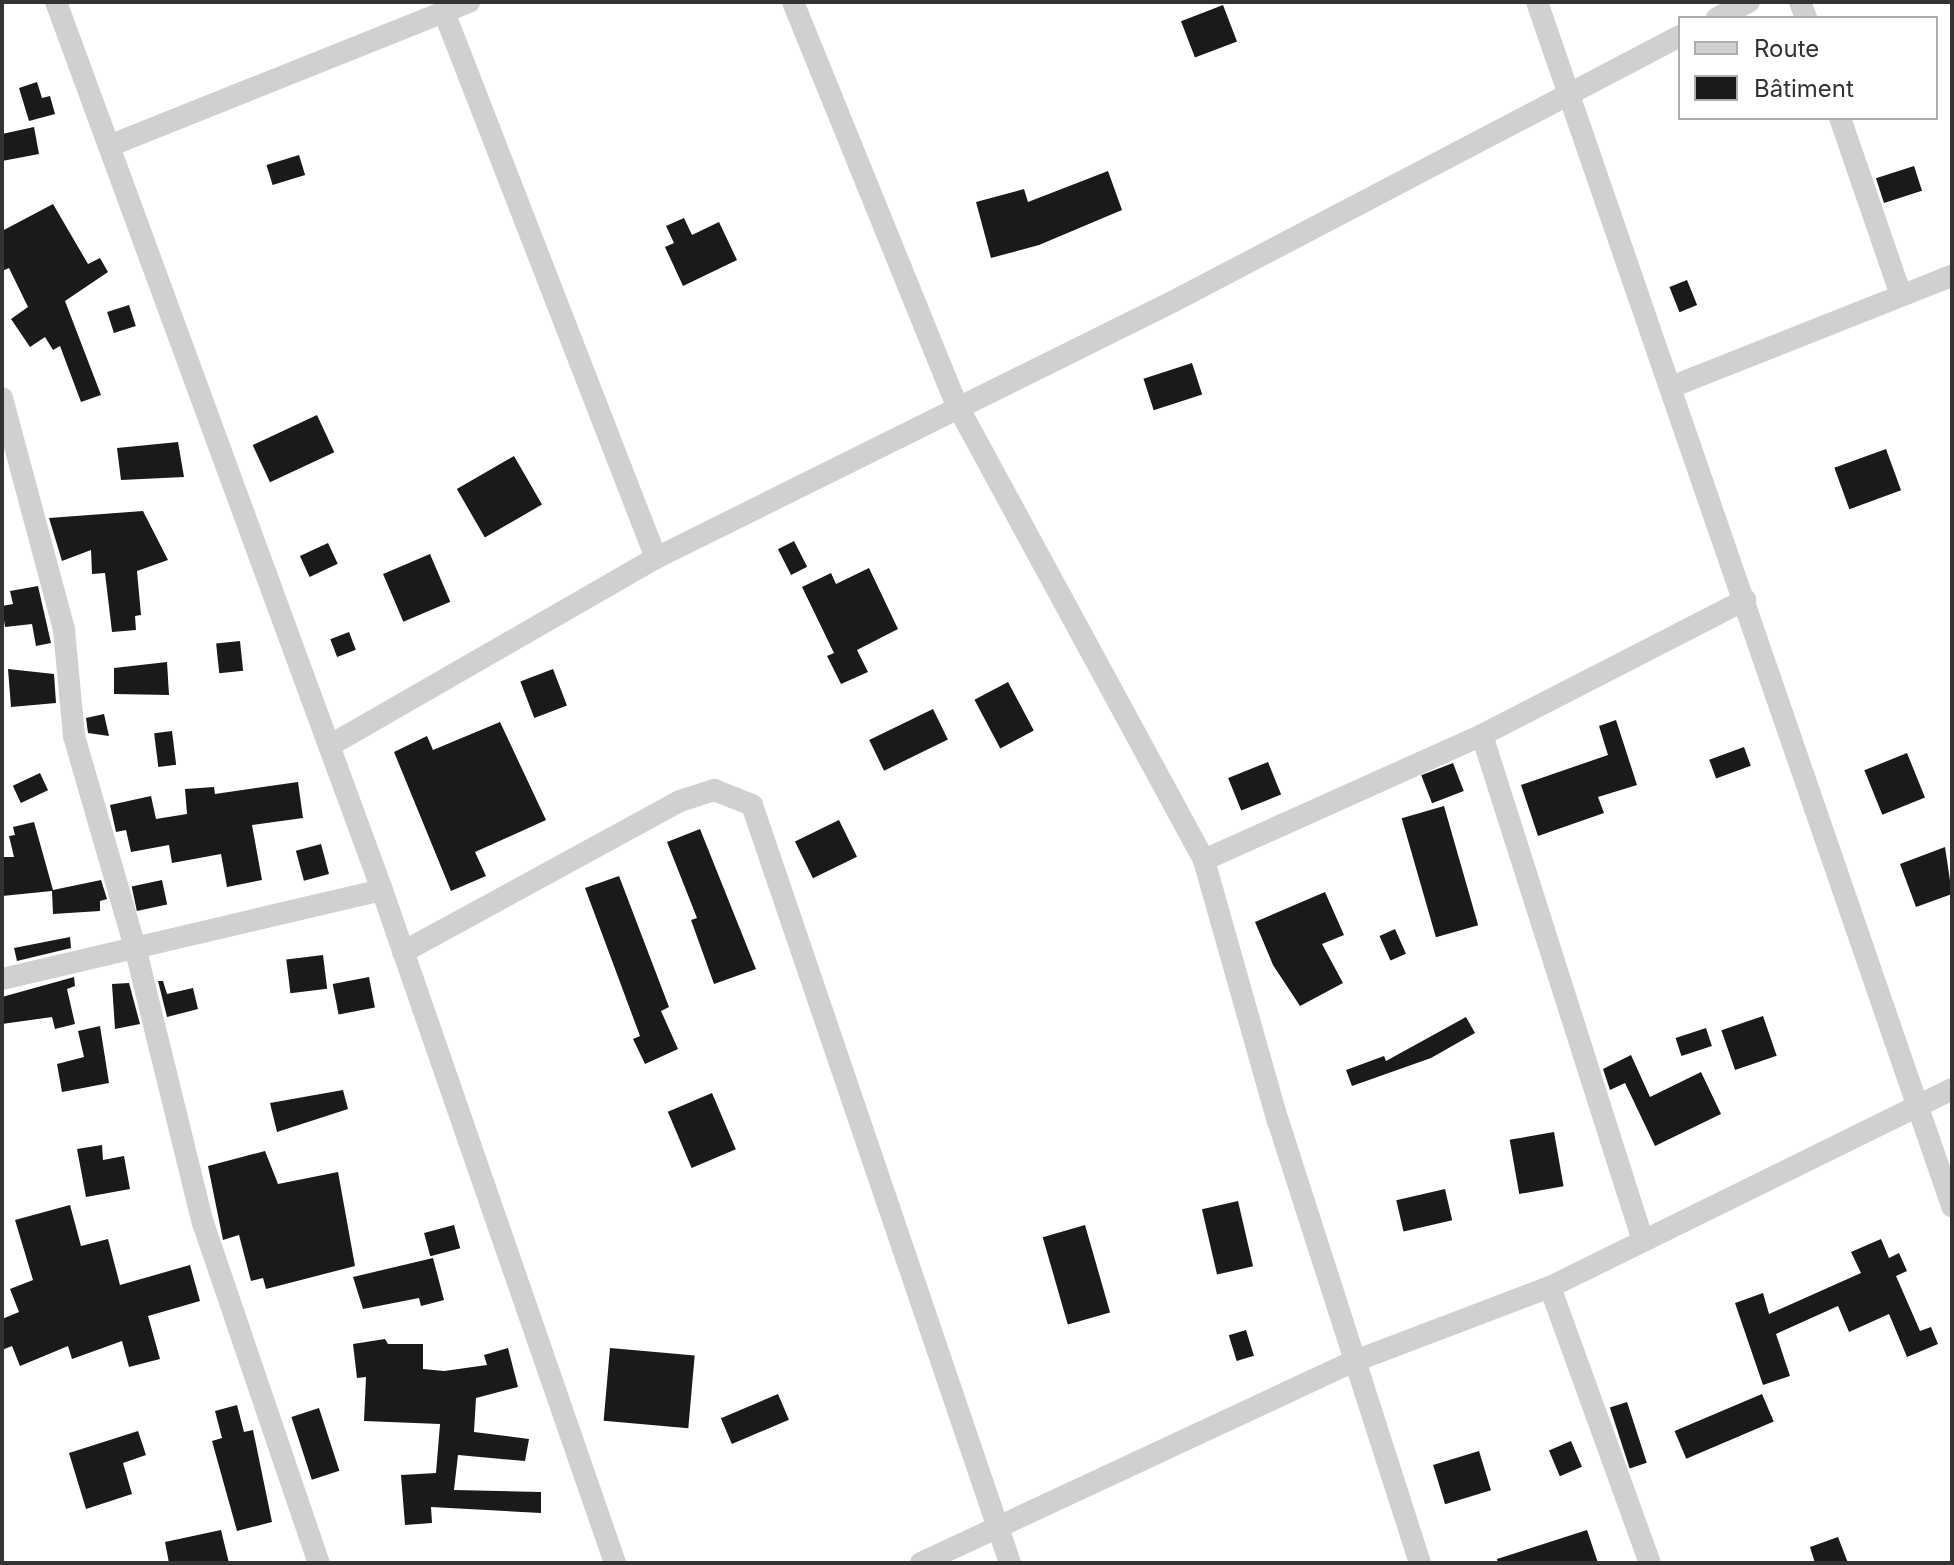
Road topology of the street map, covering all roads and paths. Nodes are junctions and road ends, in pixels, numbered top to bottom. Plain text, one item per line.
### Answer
1 (56, 2) edge
2 (469, 2) edge
3 (793, 2) edge
4 (1537, 2) edge
5 (1749, 2) edge
6 (444, 12) junction
7 (1721, 16) edge
8 (1678, 37) edge
9 (1568, 92) junction
10 (1841, 120) edge
11 (109, 146) junction
12 (1952, 276) edge
13 (1901, 295) junction
14 (1671, 387) junction
15 (2, 398) edge
16 (957, 405) junction
17 (656, 558) junction
18 (1745, 600) junction
19 (1482, 735) junction
20 (329, 746) junction
21 (1204, 860) junction
22 (382, 890) junction
23 (135, 947) junction
24 (403, 952) junction
25 (2, 979) edge
26 (1952, 1089) edge
27 (1915, 1106) junction
28 (1952, 1206) edge
29 (1643, 1241) junction
30 (1550, 1287) junction
31 (1355, 1361) junction
32 (997, 1529) junction
33 (319, 1563) edge
34 (615, 1563) edge
35 (921, 1563) edge
36 (1010, 1563) edge
37 (1420, 1563) edge
38 (1650, 1563) edge

1 - 11 street
2 - 6 street
3 - 16 street
4 - 9 street
5 - 7 street
6 - 11 street
6 - 17 street
8 - 9 street
9 - 14 street
9 - 16 street
10 - 13 street
11 - 20 street
12 - 13 street
13 - 14 street
14 - 18 street
15 - 23 street
16 - 17 street
16 - 21 street
17 - 20 street
18 - 19 street
18 - 27 street
19 - 21 street
19 - 29 street
20 - 22 street
21 - 31 street
22 - 23 street
22 - 24 street
23 - 25 street
23 - 33 street
24 - 32 street
24 - 34 street
26 - 27 street
27 - 28 street
27 - 29 street
29 - 30 street
30 - 31 street
30 - 38 street
31 - 32 street
31 - 37 street
32 - 35 street
32 - 36 street

